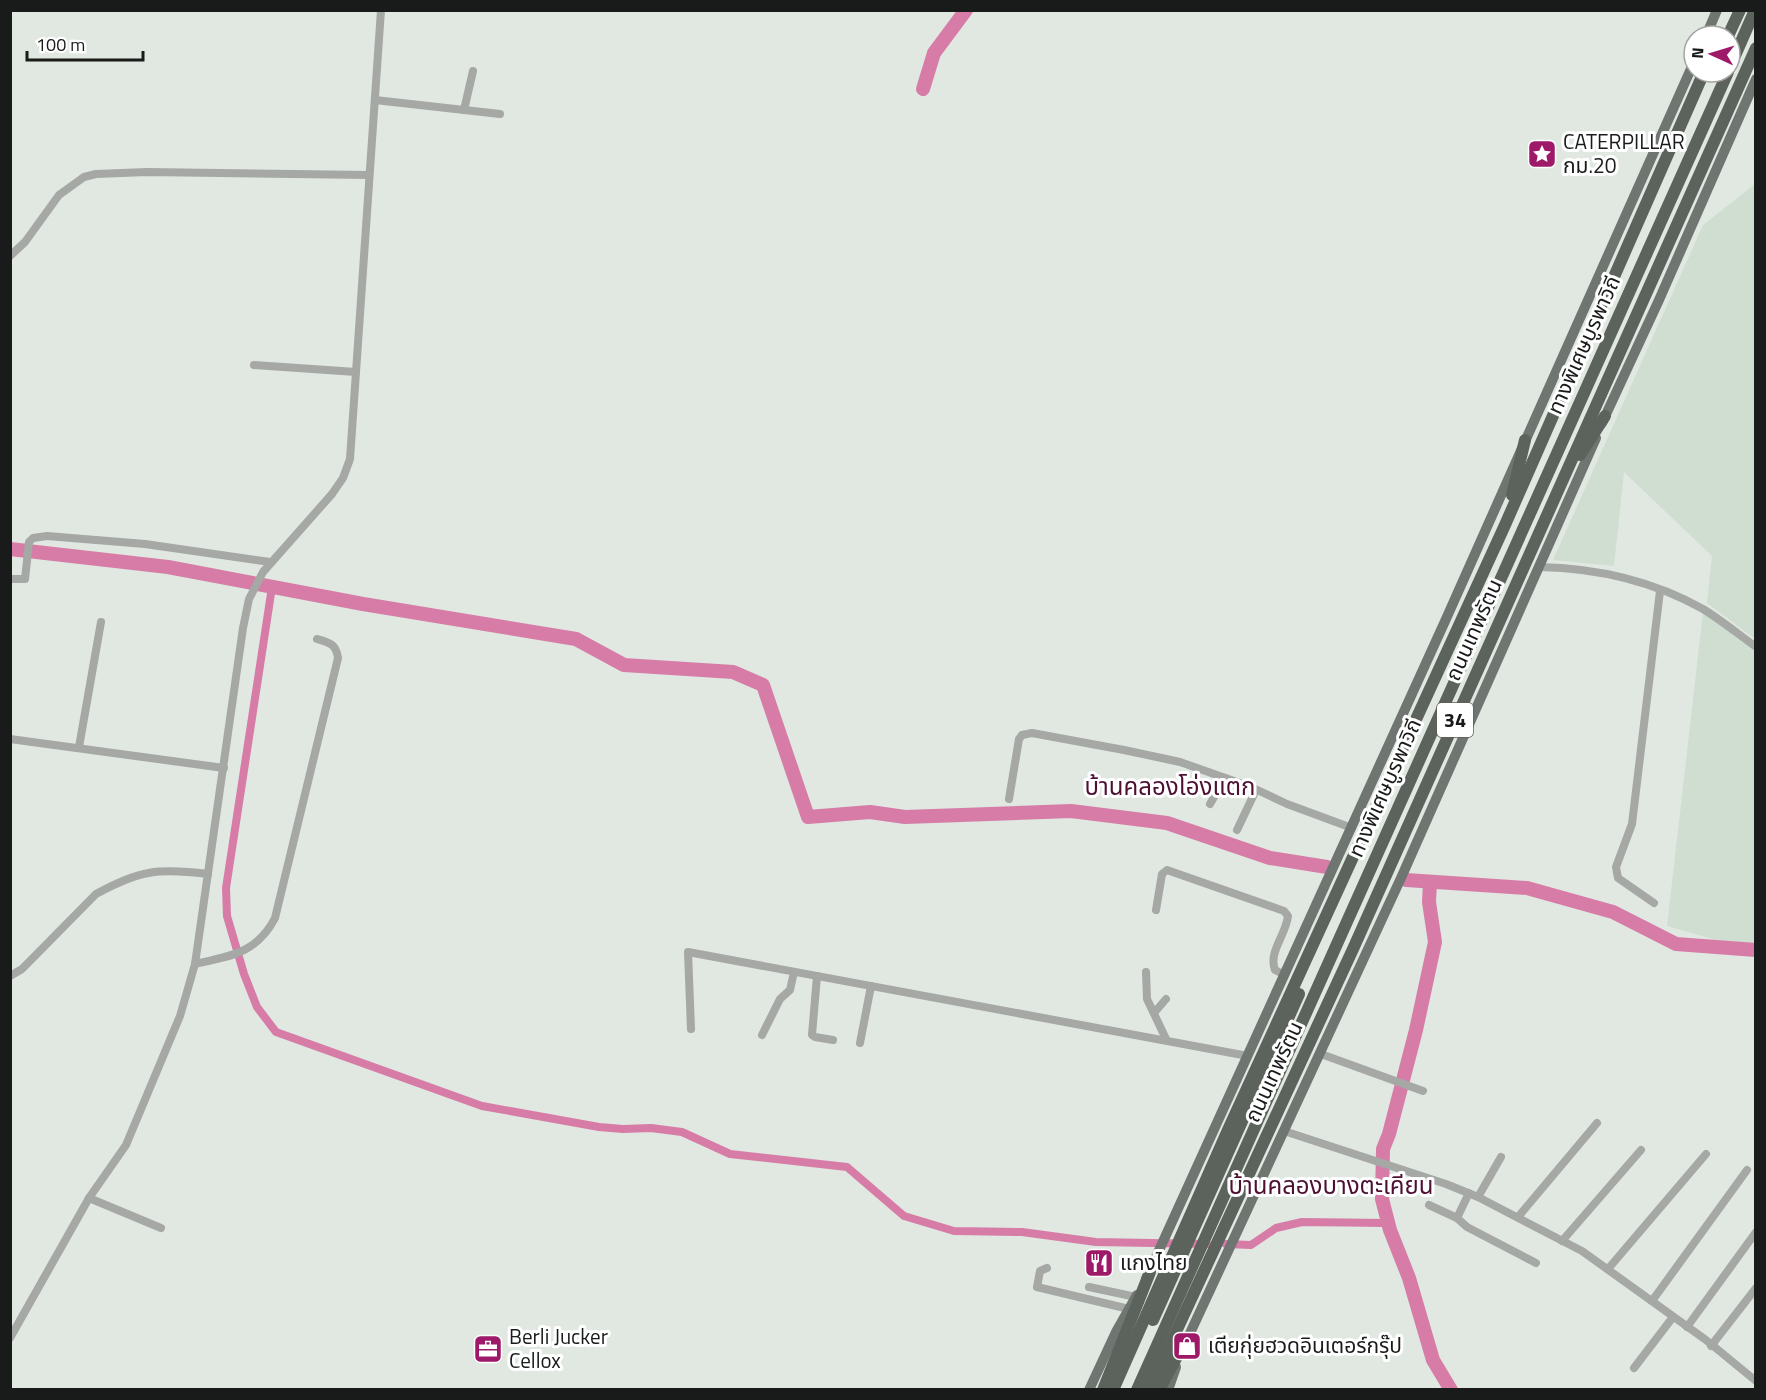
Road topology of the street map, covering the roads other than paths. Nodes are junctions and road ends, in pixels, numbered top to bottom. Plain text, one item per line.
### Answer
1 (381, 10) edge
2 (1731, 10) edge
3 (1740, 10) edge
4 (1755, 10) edge
5 (1725, 24) edge
6 (1734, 24) edge
7 (1742, 40) edge
8 (1755, 48) edge
9 (473, 71) dead end
10 (1755, 79) edge
11 (1684, 84) edge
12 (1699, 84) edge
13 (1707, 84) edge
14 (1723, 84) edge
15 (375, 100) junction
16 (464, 110) junction
17 (500, 114) dead end
18 (369, 175) junction
19 (10, 256) edge
20 (254, 365) dead end
21 (356, 372) junction
22 (1605, 416) junction
23 (1525, 440) junction
24 (1555, 494) junction
25 (1504, 525) junction
26 (270, 562) junction
27 (1539, 567) junction
28 (10, 579) edge
29 (1660, 591) junction
30 (100, 622) dead end
31 (317, 639) dead end
32 (1755, 647) edge
33 (10, 739) edge
34 (79, 747) junction
35 (224, 768) junction
36 (1225, 778) junction
37 (1256, 790) junction
38 (1009, 799) dead end
39 (1210, 804) dead end
40 (1352, 828) junction
41 (1238, 830) dead end
42 (208, 874) junction
43 (1654, 903) dead end
44 (1156, 910) dead end
45 (195, 964) junction
46 (794, 972) junction
47 (1146, 972) dead end
48 (1285, 975) junction
49 (10, 976) edge
50 (817, 976) junction
51 (871, 986) junction
52 (1166, 999) dead end
53 (1154, 1012) junction
54 (692, 1029) dead end
55 (762, 1035) dead end
56 (1166, 1039) junction
57 (833, 1040) dead end
58 (860, 1042) dead end
59 (1321, 1054) junction
60 (1248, 1056) junction
61 (1423, 1091) dead end
62 (1597, 1123) dead end
63 (1284, 1131) junction
64 (1641, 1150) dead end
65 (1706, 1154) dead end
66 (1501, 1157) dead end
67 (1747, 1170) dead end
68 (1473, 1195) junction
69 (89, 1198) junction
70 (1429, 1205) dead end
71 (1518, 1217) junction
72 (1457, 1218) junction
73 (161, 1228) dead end
74 (1755, 1232) edge
75 (1562, 1241) junction
76 (1536, 1263) dead end
77 (1047, 1268) dead end
78 (1608, 1269) junction
79 (1150, 1272) junction
80 (1089, 1287) dead end
81 (1755, 1288) edge
82 (1136, 1297) junction
83 (1652, 1301) junction
84 (1129, 1309) junction
85 (1673, 1317) junction
86 (1688, 1327) junction
87 (10, 1338) edge
88 (1187, 1338) junction
89 (1711, 1346) junction
90 (1634, 1368) dead end
91 (1755, 1381) edge
92 (1089, 1389) edge
93 (1104, 1389) edge
94 (1113, 1389) edge
95 (1122, 1389) edge
96 (1137, 1389) edge
97 (1149, 1389) edge
98 (1159, 1389) edge
99 (1168, 1389) edge

1 - 15 street
2 - 5 highway
3 - 6 highway
4 - 7 highway
8 - 24 highway, ถนนเทพรัตน / 34
9 - 16 street
10 - 22 main road, ถนนเทพรัตน / 34
11 - 23 main road, ถนนเทพรัตน / 34
12 - 25 highway, ถนนเทพรัตน / 34
13 - 95 highway, ทางพิเศษบูรพาวิถี
14 - 96 highway, ทางพิเศษบูรพาวิถี
15 - 16 street
15 - 18 street
16 - 17 street
18 - 19 street
18 - 21 street
20 - 21 street
21 - 26 street
22 - 24 highway
22 - 27 main road, ถนนเทพรัตน / 34
23 - 25 highway
23 - 40 main road, ถนนเทพรัตน / 34
24 - 97 highway, ถนนเทพรัตน / 34
25 - 94 highway, ถนนเทพรัตน / 34
26 - 28 street
26 - 35 street
27 - 29 street
27 - 59 main road, ถนนเทพรัตน / 34
29 - 32 street
29 - 43 street
30 - 34 street
31 - 45 street
33 - 34 street
34 - 35 street
35 - 42 street
36 - 37 street
36 - 38 street
36 - 39 street
37 - 40 street
37 - 41 street
40 - 48 main road, ถนนเทพรัตน / 34
42 - 45 street
42 - 49 street
44 - 48 street
45 - 69 street
46 - 50 street
46 - 54 street
46 - 55 street
47 - 53 street
48 - 60 main road, ถนนเทพรัตน / 34
50 - 51 street
50 - 57 street
51 - 56 street
51 - 58 street
52 - 53 street
53 - 56 street
56 - 60 street
59 - 61 street
59 - 63 main road, ถนนเทพรัตน / 34
60 - 79 main road, ถนนเทพรัตน / 34
62 - 71 street
63 - 68 street
63 - 88 main road, ถนนเทพรัตน / 34
64 - 75 street
65 - 78 street
66 - 68 street
67 - 83 street
68 - 71 street
68 - 72 street
69 - 73 street
69 - 87 street
70 - 72 street
71 - 75 street
72 - 76 street
74 - 86 street
75 - 78 street
77 - 84 street
78 - 83 street
79 - 82 main road, ถนนเทพรัตน / 34
79 - 93 highway
80 - 82 street
81 - 89 street
82 - 84 main road, ถนนเทพรัตน / 34
83 - 85 street
84 - 92 main road, ถนนเทพรัตน / 34
85 - 86 street
85 - 90 street
86 - 89 street
88 - 98 highway
88 - 99 main road, ถนนเทพรัตน / 34
89 - 91 street

